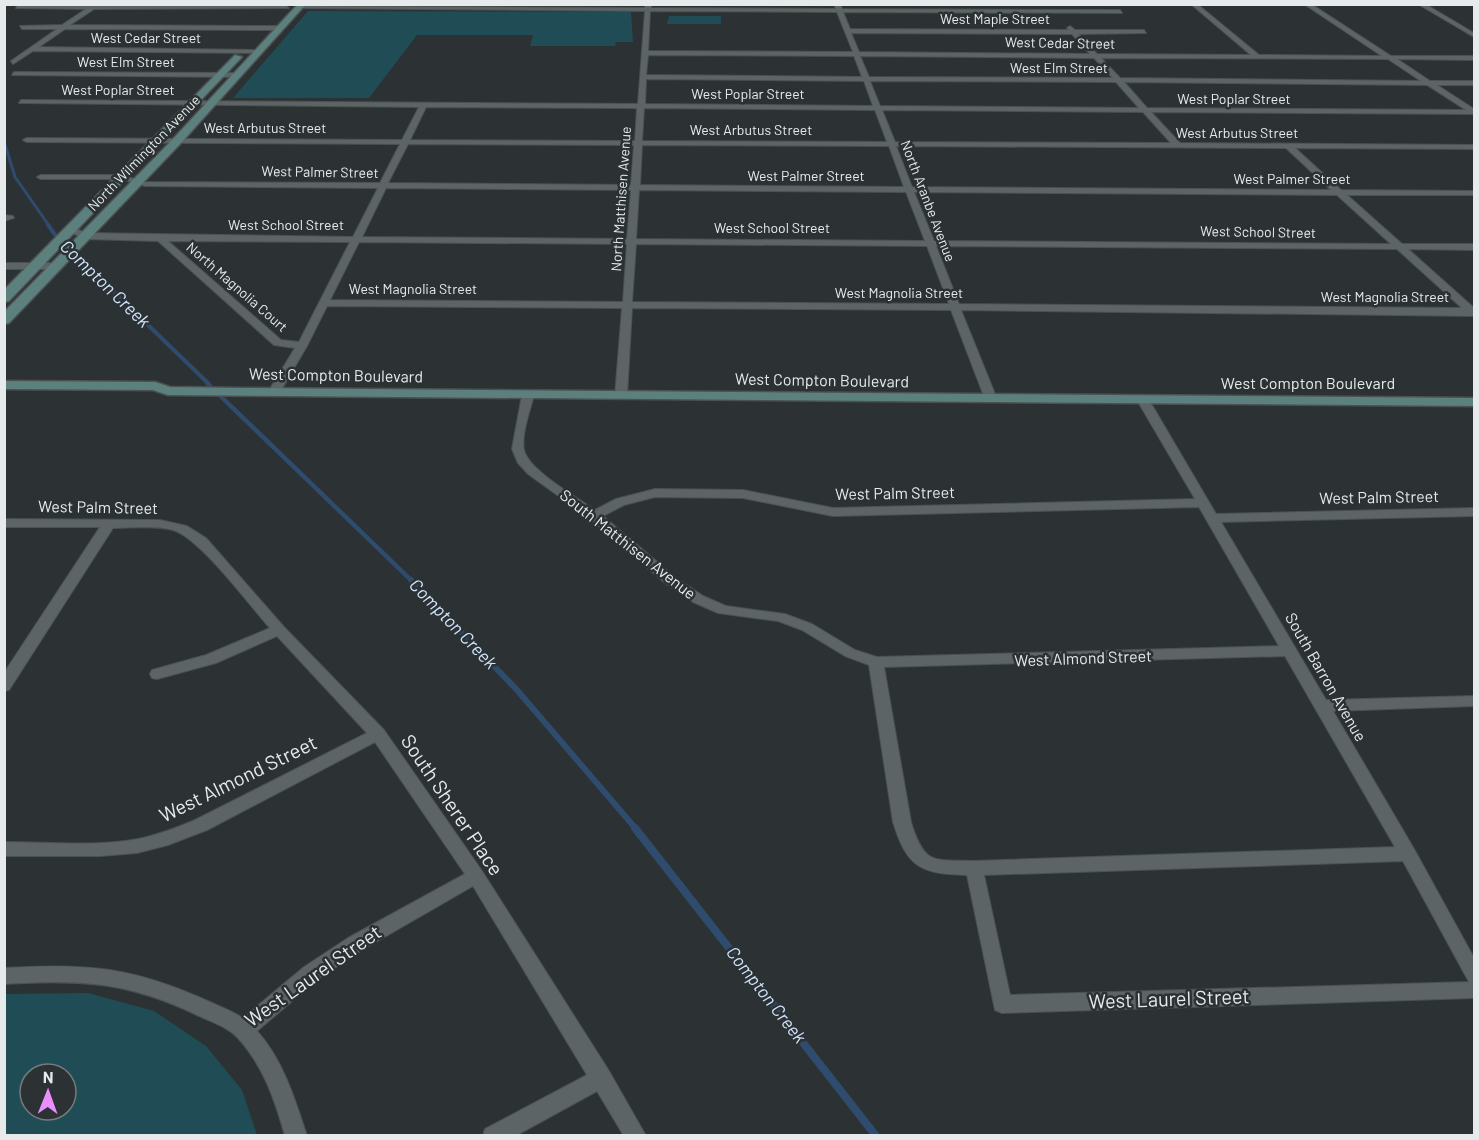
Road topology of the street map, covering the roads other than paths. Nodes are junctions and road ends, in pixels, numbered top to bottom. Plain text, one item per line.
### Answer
1 (1048, 4) edge
2 (1193, 4) edge
3 (1306, 4) edge
4 (1420, 4) edge
5 (95, 6) edge
6 (288, 6) edge
7 (301, 6) edge
8 (18, 7) dead end
9 (474, 7) edge
10 (648, 7) edge
11 (838, 7) edge
12 (1054, 11) junction
13 (1120, 12) dead end
14 (1061, 18) dead end
15 (1067, 25) dead end
16 (22, 27) dead end
17 (64, 27) junction
18 (266, 28) junction
19 (280, 28) junction
20 (847, 31) junction
21 (1073, 32) junction
22 (1144, 32) dead end
23 (1474, 34) edge
24 (258, 36) dead end
25 (251, 43) dead end
26 (32, 49) junction
27 (244, 50) junction
28 (260, 51) junction
29 (645, 52) junction
30 (856, 53) junction
31 (1095, 55) junction
32 (1258, 57) junction
33 (1389, 58) junction
34 (1474, 58) edge
35 (13, 62) dead end
36 (14, 74) dead end
37 (219, 75) junction
38 (237, 75) junction
39 (643, 78) junction
40 (866, 79) junction
41 (1118, 80) junction
42 (1430, 83) junction
43 (1474, 83) edge
44 (21, 102) dead end
45 (194, 102) junction
46 (213, 102) junction
47 (424, 104) junction
48 (641, 105) junction
49 (876, 106) junction
50 (1145, 108) junction
51 (1474, 112) edge
52 (27, 140) dead end
53 (157, 141) junction
54 (177, 141) junction
55 (405, 142) junction
56 (639, 143) junction
57 (892, 144) junction
58 (1178, 146) junction
59 (1288, 146) junction
60 (1474, 147) edge
61 (41, 177) dead end
62 (122, 177) junction
63 (137, 182) junction
64 (382, 187) junction
65 (636, 188) junction
66 (911, 190) junction
67 (1338, 192) junction
68 (1474, 193) edge
69 (71, 230) junction
70 (84, 236) junction
71 (160, 238) junction
72 (356, 239) junction
73 (632, 241) junction
74 (929, 242) junction
75 (1401, 247) junction
76 (1474, 247) edge
77 (57, 265) junction
78 (4, 266) edge
79 (35, 266) junction
80 (4, 298) edge
81 (324, 303) junction
82 (628, 304) junction
83 (955, 307) junction
84 (1473, 312) edge
85 (4, 320) edge
86 (302, 346) junction
87 (4, 385) edge
88 (168, 391) junction
89 (274, 392) junction
90 (528, 395) junction
91 (4, 396) edge
92 (621, 396) junction
93 (991, 399) junction
94 (1143, 400) junction
95 (1474, 402) edge
96 (1203, 503) junction
97 (1474, 512) edge
98 (594, 515) junction
99 (1212, 518) junction
100 (4, 523) edge
101 (109, 523) junction
102 (190, 532) joint
103 (279, 630) junction
104 (1290, 651) junction
105 (876, 662) junction
106 (157, 674) dead end
107 (4, 686) edge
108 (1474, 701) edge
109 (1322, 706) junction
110 (378, 734) junction
111 (4, 849) edge
112 (1408, 854) junction
113 (974, 868) junction
114 (476, 876) junction
115 (1474, 975) edge
116 (4, 976) edge
117 (1474, 990) edge
118 (243, 1030) junction
119 (602, 1078) junction
120 (296, 1136) edge
121 (493, 1136) edge
122 (636, 1136) edge

1 - 12 street
2 - 32 street
3 - 33 street
4 - 23 street
5 - 6 street
5 - 8 street
5 - 17 street
6 - 18 main road
7 - 9 street
7 - 19 main road, North Wilmington Avenue
9 - 10 street
10 - 11 street
10 - 29 street, North Matthisen Avenue
11 - 12 street
11 - 20 street
12 - 13 street
12 - 14 street
15 - 21 street
16 - 17 street
17 - 18 street
17 - 26 street
18 - 19 street
18 - 24 main road
19 - 28 main road, North Wilmington Avenue
20 - 21 street, West Maple Street
20 - 30 street, North Aranbe Avenue
21 - 22 street, West Maple Street
21 - 31 street
25 - 27 main road, North Wilmington Avenue
26 - 27 street, West Cedar Street
26 - 35 street
27 - 28 street, West Cedar Street
27 - 37 main road, North Wilmington Avenue
28 - 38 main road, North Wilmington Avenue
29 - 30 street, West Cedar Street
29 - 39 street, North Matthisen Avenue
30 - 31 street, West Cedar Street
30 - 40 street, North Aranbe Avenue
31 - 32 street, West Cedar Street
31 - 41 street
32 - 33 street, West Cedar Street
33 - 34 street, West Cedar Street
33 - 42 street
36 - 37 street, West Elm Street
37 - 38 street, West Elm Street
37 - 45 main road, North Wilmington Avenue
38 - 46 main road, North Wilmington Avenue
39 - 40 street, West Elm Street
39 - 48 street, North Matthisen Avenue
40 - 41 street, West Elm Street
40 - 49 street, North Aranbe Avenue
41 - 42 street, West Elm Street
41 - 50 street
42 - 43 street, West Elm Street
42 - 51 street
44 - 45 street, West Poplar Street
45 - 46 street, West Poplar Street
45 - 53 main road, North Wilmington Avenue
46 - 47 street, West Poplar Street
46 - 54 main road, North Wilmington Avenue
47 - 48 street, West Poplar Street
47 - 55 street
48 - 49 street, West Poplar Street
48 - 56 street, North Matthisen Avenue
49 - 50 street, West Poplar Street
49 - 57 street, North Aranbe Avenue
50 - 51 street, West Poplar Street
50 - 58 street
52 - 53 street, West Arbutus Street
53 - 54 street, West Arbutus Street
53 - 62 main road, North Wilmington Avenue
54 - 55 street, West Arbutus Street
54 - 63 main road, North Wilmington Avenue
55 - 56 street, West Arbutus Street
55 - 64 street
56 - 57 street, West Arbutus Street
56 - 65 street, North Matthisen Avenue
57 - 58 street, West Arbutus Street
57 - 66 street, North Aranbe Avenue
58 - 59 street, West Arbutus Street
59 - 60 street, West Arbutus Street
59 - 67 street
61 - 62 street, West Palmer Street
62 - 63 street, West Palmer Street
62 - 69 main road, North Wilmington Avenue
63 - 64 street, West Palmer Street
63 - 70 main road, North Wilmington Avenue
64 - 65 street, West Palmer Street
64 - 72 street
65 - 66 street, West Palmer Street
65 - 73 street, North Matthisen Avenue
66 - 67 street, West Palmer Street
66 - 74 street, North Aranbe Avenue
67 - 68 street, West Palmer Street
67 - 75 street
69 - 70 street, West School Street
69 - 79 main road, North Wilmington Avenue
70 - 71 street, West School Street
70 - 77 main road, North Wilmington Avenue
71 - 72 street, West School Street
71 - 86 street, North Magnolia Court
72 - 73 street, West School Street
72 - 81 street
73 - 74 street, West School Street
73 - 82 street, North Matthisen Avenue
74 - 75 street, West School Street
74 - 83 street, North Aranbe Avenue
75 - 76 street, West School Street
75 - 84 street
77 - 79 street
77 - 85 main road, North Wilmington Avenue
78 - 79 street
79 - 80 main road, North Wilmington Avenue
81 - 82 street, West Magnolia Street
81 - 86 street
82 - 83 street, West Magnolia Street
82 - 92 street, North Matthisen Avenue
83 - 84 street, West Magnolia Street
83 - 93 street, North Aranbe Avenue
86 - 89 street
87 - 88 main road, West Compton Boulevard
88 - 89 main road, West Compton Boulevard
88 - 91 main road, West Compton Boulevard
89 - 90 main road, West Compton Boulevard
90 - 92 main road, West Compton Boulevard
90 - 98 street, South Matthisen Avenue
92 - 93 main road, West Compton Boulevard
93 - 94 main road, West Compton Boulevard
94 - 95 main road, West Compton Boulevard
94 - 96 street, South Barron Avenue
96 - 98 street, West Palm Street
96 - 99 street, South Barron Avenue
97 - 99 street, West Palm Street
98 - 105 street, South Matthisen Avenue
99 - 104 street, South Barron Avenue
100 - 101 street, West Palm Street
101 - 102 street, West Palm Street
101 - 107 street
102 - 103 street, South Sherer Place
103 - 106 street
103 - 110 street, South Sherer Place
104 - 105 street, West Almond Street
104 - 109 street, South Barron Avenue
105 - 113 street
108 - 109 street
109 - 112 street, South Barron Avenue
110 - 111 street, West Almond Street
110 - 114 street, South Sherer Place
112 - 113 street
112 - 115 street, South Barron Avenue
113 - 117 street, West Laurel Street
114 - 118 street, West Laurel Street
114 - 119 street, South Sherer Place
116 - 118 street, West Laurel Street
118 - 120 street
119 - 121 street
119 - 122 street, South Sherer Place

